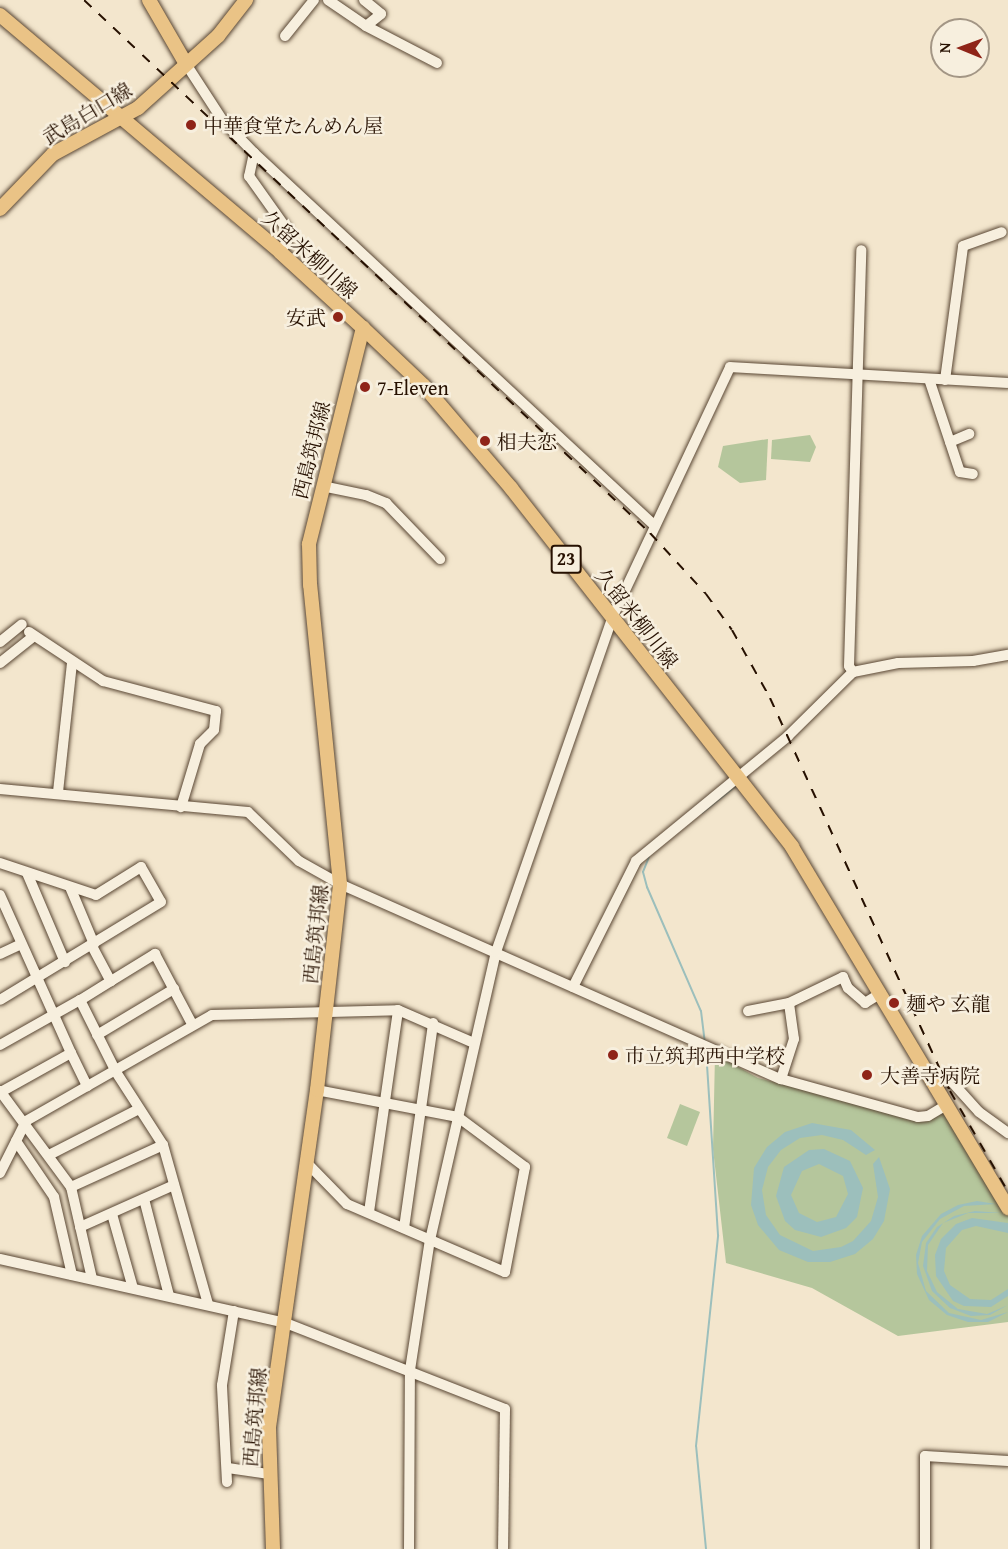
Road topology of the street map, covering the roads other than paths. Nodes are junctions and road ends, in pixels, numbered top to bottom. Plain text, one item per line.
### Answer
1 (149, 0) edge
2 (246, 0) edge
3 (314, 0) edge
4 (328, 0) edge
5 (364, 0) edge
6 (0, 15) edge
7 (366, 26) junction
8 (285, 36) dead end
9 (437, 63) dead end
10 (186, 64) junction
11 (122, 117) junction
12 (254, 153) junction
13 (0, 209) edge
14 (1002, 232) dead end
15 (861, 250) dead end
16 (280, 252) junction
17 (363, 328) junction
18 (857, 375) junction
19 (928, 379) junction
20 (945, 380) junction
21 (1008, 383) edge
22 (969, 434) dead end
23 (950, 442) junction
24 (973, 474) dead end
25 (322, 486) junction
26 (654, 525) junction
27 (440, 559) dead end
28 (612, 618) junction
29 (28, 630) junction
30 (0, 642) edge
31 (1008, 656) edge
32 (0, 663) edge
33 (72, 663) junction
34 (853, 672) junction
35 (739, 778) junction
36 (0, 789) edge
37 (58, 792) junction
38 (181, 807) junction
39 (0, 863) edge
40 (27, 873) junction
41 (340, 884) junction
42 (70, 887) junction
43 (0, 895) edge
44 (21, 944) junction
45 (93, 945) junction
46 (496, 952) junction
47 (0, 954) edge
48 (65, 962) junction
49 (37, 980) junction
50 (111, 981) junction
51 (573, 987) junction
52 (174, 989) junction
53 (881, 993) junction
54 (0, 1000) edge
55 (80, 1000) junction
56 (789, 1003) junction
57 (398, 1010) junction
58 (748, 1011) dead end
59 (326, 1012) junction
60 (53, 1015) junction
61 (433, 1023) junction
62 (192, 1024) junction
63 (97, 1035) junction
64 (474, 1043) junction
65 (0, 1045) edge
66 (71, 1053) junction
67 (116, 1072) junction
68 (926, 1074) junction
69 (781, 1079) junction
70 (87, 1086) junction
71 (317, 1090) junction
72 (1, 1092) edge
73 (385, 1104) junction
74 (946, 1105) junction
75 (139, 1109) junction
76 (422, 1112) junction
77 (458, 1117) junction
78 (26, 1121) junction
79 (1008, 1133) edge
80 (16, 1141) junction
81 (163, 1145) junction
82 (49, 1155) junction
83 (306, 1162) junction
84 (0, 1173) edge
85 (174, 1185) junction
86 (72, 1192) junction
87 (144, 1199) junction
88 (55, 1203) junction
89 (1008, 1208) edge
90 (369, 1212) junction
91 (112, 1214) junction
92 (80, 1227) junction
93 (404, 1228) junction
94 (430, 1240) junction
95 (0, 1259) edge
96 (72, 1275) junction
97 (92, 1279) junction
98 (133, 1288) junction
99 (169, 1296) junction
100 (208, 1304) junction
101 (234, 1311) junction
102 (283, 1322) junction
103 (410, 1370) junction
104 (1008, 1461) edge
105 (228, 1468) junction
106 (268, 1474) junction
107 (227, 1482) dead end
108 (273, 1549) edge
109 (409, 1549) edge
110 (503, 1549) edge
111 (925, 1549) edge

1 - 10 main road
2 - 10 main road, 武島白口線
3 - 8 street
4 - 7 street
5 - 7 street
6 - 11 main road, 久留米柳川線 / 23
7 - 9 street
10 - 11 main road, 武島白口線
10 - 12 street
11 - 13 main road, 武島白口線
11 - 16 main road, 久留米柳川線 / 23
12 - 16 street
12 - 26 street
14 - 20 street
15 - 18 street
16 - 17 main road, 久留米柳川線 / 23
17 - 25 main road, 西島筑邦線
17 - 28 main road, 久留米柳川線 / 23
18 - 19 street
18 - 26 street
18 - 34 street
19 - 20 street
19 - 23 street
20 - 21 street
22 - 23 street
23 - 24 street
25 - 27 street
25 - 41 main road, 西島筑邦線
26 - 28 street
28 - 35 main road, 久留米柳川線 / 23
28 - 46 street
29 - 30 street
29 - 32 street
29 - 33 street
31 - 34 street
33 - 37 street
33 - 38 street
34 - 35 street
35 - 51 street
35 - 53 main road, 久留米柳川線 / 23
36 - 37 street
37 - 38 street
38 - 41 street
39 - 40 street
40 - 42 street
40 - 48 street
41 - 46 street
41 - 59 main road, 西島筑邦線
42 - 45 street
42 - 45 street
43 - 44 street
44 - 47 street
44 - 49 street
45 - 48 street
45 - 50 street
46 - 51 street
46 - 64 street
48 - 49 street
49 - 54 street
49 - 60 street
50 - 52 street
50 - 55 street
51 - 69 street
52 - 62 street
52 - 63 street
53 - 56 street
53 - 68 main road, 久留米柳川線 / 23
55 - 60 street
55 - 63 street
56 - 58 street
56 - 69 street
57 - 59 street
57 - 61 street
57 - 73 street
59 - 62 street
59 - 71 main road, 西島筑邦線
60 - 65 street
60 - 66 street
61 - 64 street
61 - 76 street
62 - 67 street
63 - 67 street
64 - 77 street
66 - 70 street
66 - 72 street
67 - 70 street
67 - 75 street
68 - 74 main road, 久留米柳川線 / 23
68 - 79 street
69 - 74 street
70 - 78 street
71 - 73 street
71 - 83 main road, 西島筑邦線
72 - 78 street
73 - 76 street
73 - 90 street
74 - 89 main road, 久留米柳川線 / 23
75 - 81 street
75 - 82 street
76 - 77 street
76 - 93 street
77 - 94 street
77 - 94 street
78 - 80 street
78 - 82 street
80 - 84 street
80 - 88 street
81 - 85 street
81 - 86 street
82 - 86 street
83 - 90 street
83 - 102 main road, 西島筑邦線
85 - 87 street
85 - 100 street
86 - 88 street
86 - 92 street
87 - 91 street
87 - 99 street
88 - 96 street
90 - 93 street
91 - 92 street
91 - 98 street
92 - 97 street
93 - 94 street
94 - 103 street
95 - 96 street
96 - 97 street
97 - 98 street
98 - 99 street
99 - 100 street
100 - 101 street
101 - 102 street
101 - 105 street
102 - 103 street
102 - 106 main road, 西島筑邦線
103 - 109 street
103 - 110 street
104 - 111 street
105 - 106 street
105 - 107 street
106 - 108 main road, 西島筑邦線

